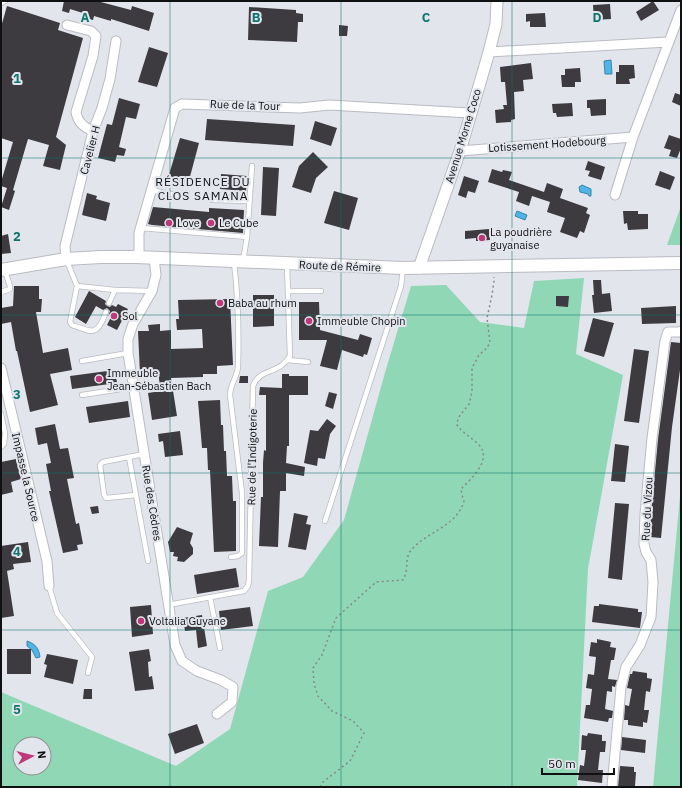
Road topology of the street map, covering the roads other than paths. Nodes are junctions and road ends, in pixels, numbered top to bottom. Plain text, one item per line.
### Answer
1 (6, 1) edge
2 (497, 1) edge
3 (1, 3) edge
4 (681, 10) edge
5 (67, 25) dead end
6 (116, 41) dead end
7 (668, 42) junction
8 (489, 52) junction
9 (470, 113) junction
10 (94, 132) junction
11 (633, 138) junction
12 (460, 150) junction
13 (252, 166) dead end
14 (151, 190) junction
15 (615, 195) dead end
16 (185, 196) dead end
17 (212, 200) dead end
18 (250, 201) junction
19 (140, 228) junction
20 (247, 237) junction
21 (136, 257) junction
22 (154, 258) junction
23 (66, 259) junction
24 (238, 262) junction
25 (681, 263) edge
26 (287, 264) junction
27 (403, 268) junction
28 (419, 268) junction
29 (3, 270) edge
30 (77, 286) junction
31 (115, 290) junction
32 (152, 290) junction
33 (288, 291) junction
34 (321, 291) dead end
35 (1, 292) edge
36 (109, 303) dead end
37 (106, 312) dead end
38 (681, 331) edge
39 (128, 353) junction
40 (288, 360) junction
41 (82, 361) dead end
42 (308, 362) dead end
43 (1, 368) edge
44 (134, 387) junction
45 (82, 395) dead end
46 (1, 414) edge
47 (1, 447) edge
48 (144, 454) junction
49 (129, 457) junction
50 (136, 495) junction
51 (325, 521) dead end
52 (231, 557) dead end
53 (148, 561) dead end
54 (49, 586) joint
55 (210, 597) junction
56 (168, 605) junction
57 (220, 648) dead end
58 (88, 673) dead end
59 (217, 714) dead end
60 (612, 787) edge

1 - 3 lane
2 - 8 street, Avenue Morne Coco
4 - 7 street
5 - 10 street
6 - 10 street, Cavelier H
7 - 8 street
7 - 11 street
8 - 9 street, Avenue Morne Coco
9 - 12 street, Avenue Morne Coco
9 - 14 street, Rue de la Tour
10 - 23 street, Cavelier H
11 - 12 street, Lotissement Hodebourg
11 - 15 street
12 - 28 street, Avenue Morne Coco
13 - 18 lane
14 - 16 lane
14 - 19 street, Rue de la Tour
17 - 18 lane
18 - 20 lane
19 - 20 lane
19 - 21 street, Rue de la Tour
20 - 24 lane
21 - 22 main road, Route de Rémire
21 - 23 main road, Route de Rémire
22 - 24 main road, Route de Rémire
22 - 32 street, Rue des Cèdres
23 - 29 main road, Route de Rémire
23 - 30 lane
24 - 26 main road, Route de Rémire
24 - 52 lane
25 - 28 main road, Route de Rémire
26 - 27 main road, Route de Rémire
26 - 33 lane
27 - 28 main road, Route de Rémire
27 - 51 lane
29 - 35 lane
30 - 31 lane
30 - 37 lane
31 - 32 lane
31 - 36 lane
32 - 39 street, Rue des Cèdres
33 - 34 lane
33 - 40 lane
38 - 60 street, Rue du Vizou
39 - 41 lane
39 - 44 street, Rue des Cèdres
40 - 42 lane
40 - 55 lane, Rue de l'Indigoterie
43 - 54 street, Impasse la Source
44 - 45 lane
44 - 48 street, Rue des Cèdres
46 - 47 lane
48 - 49 lane
48 - 56 street, Rue des Cèdres
49 - 50 lane
49 - 50 lane
50 - 53 lane
54 - 58 lane
55 - 56 lane, Rue de l'Indigoterie
55 - 57 lane
56 - 59 street, Rue des Cèdres

